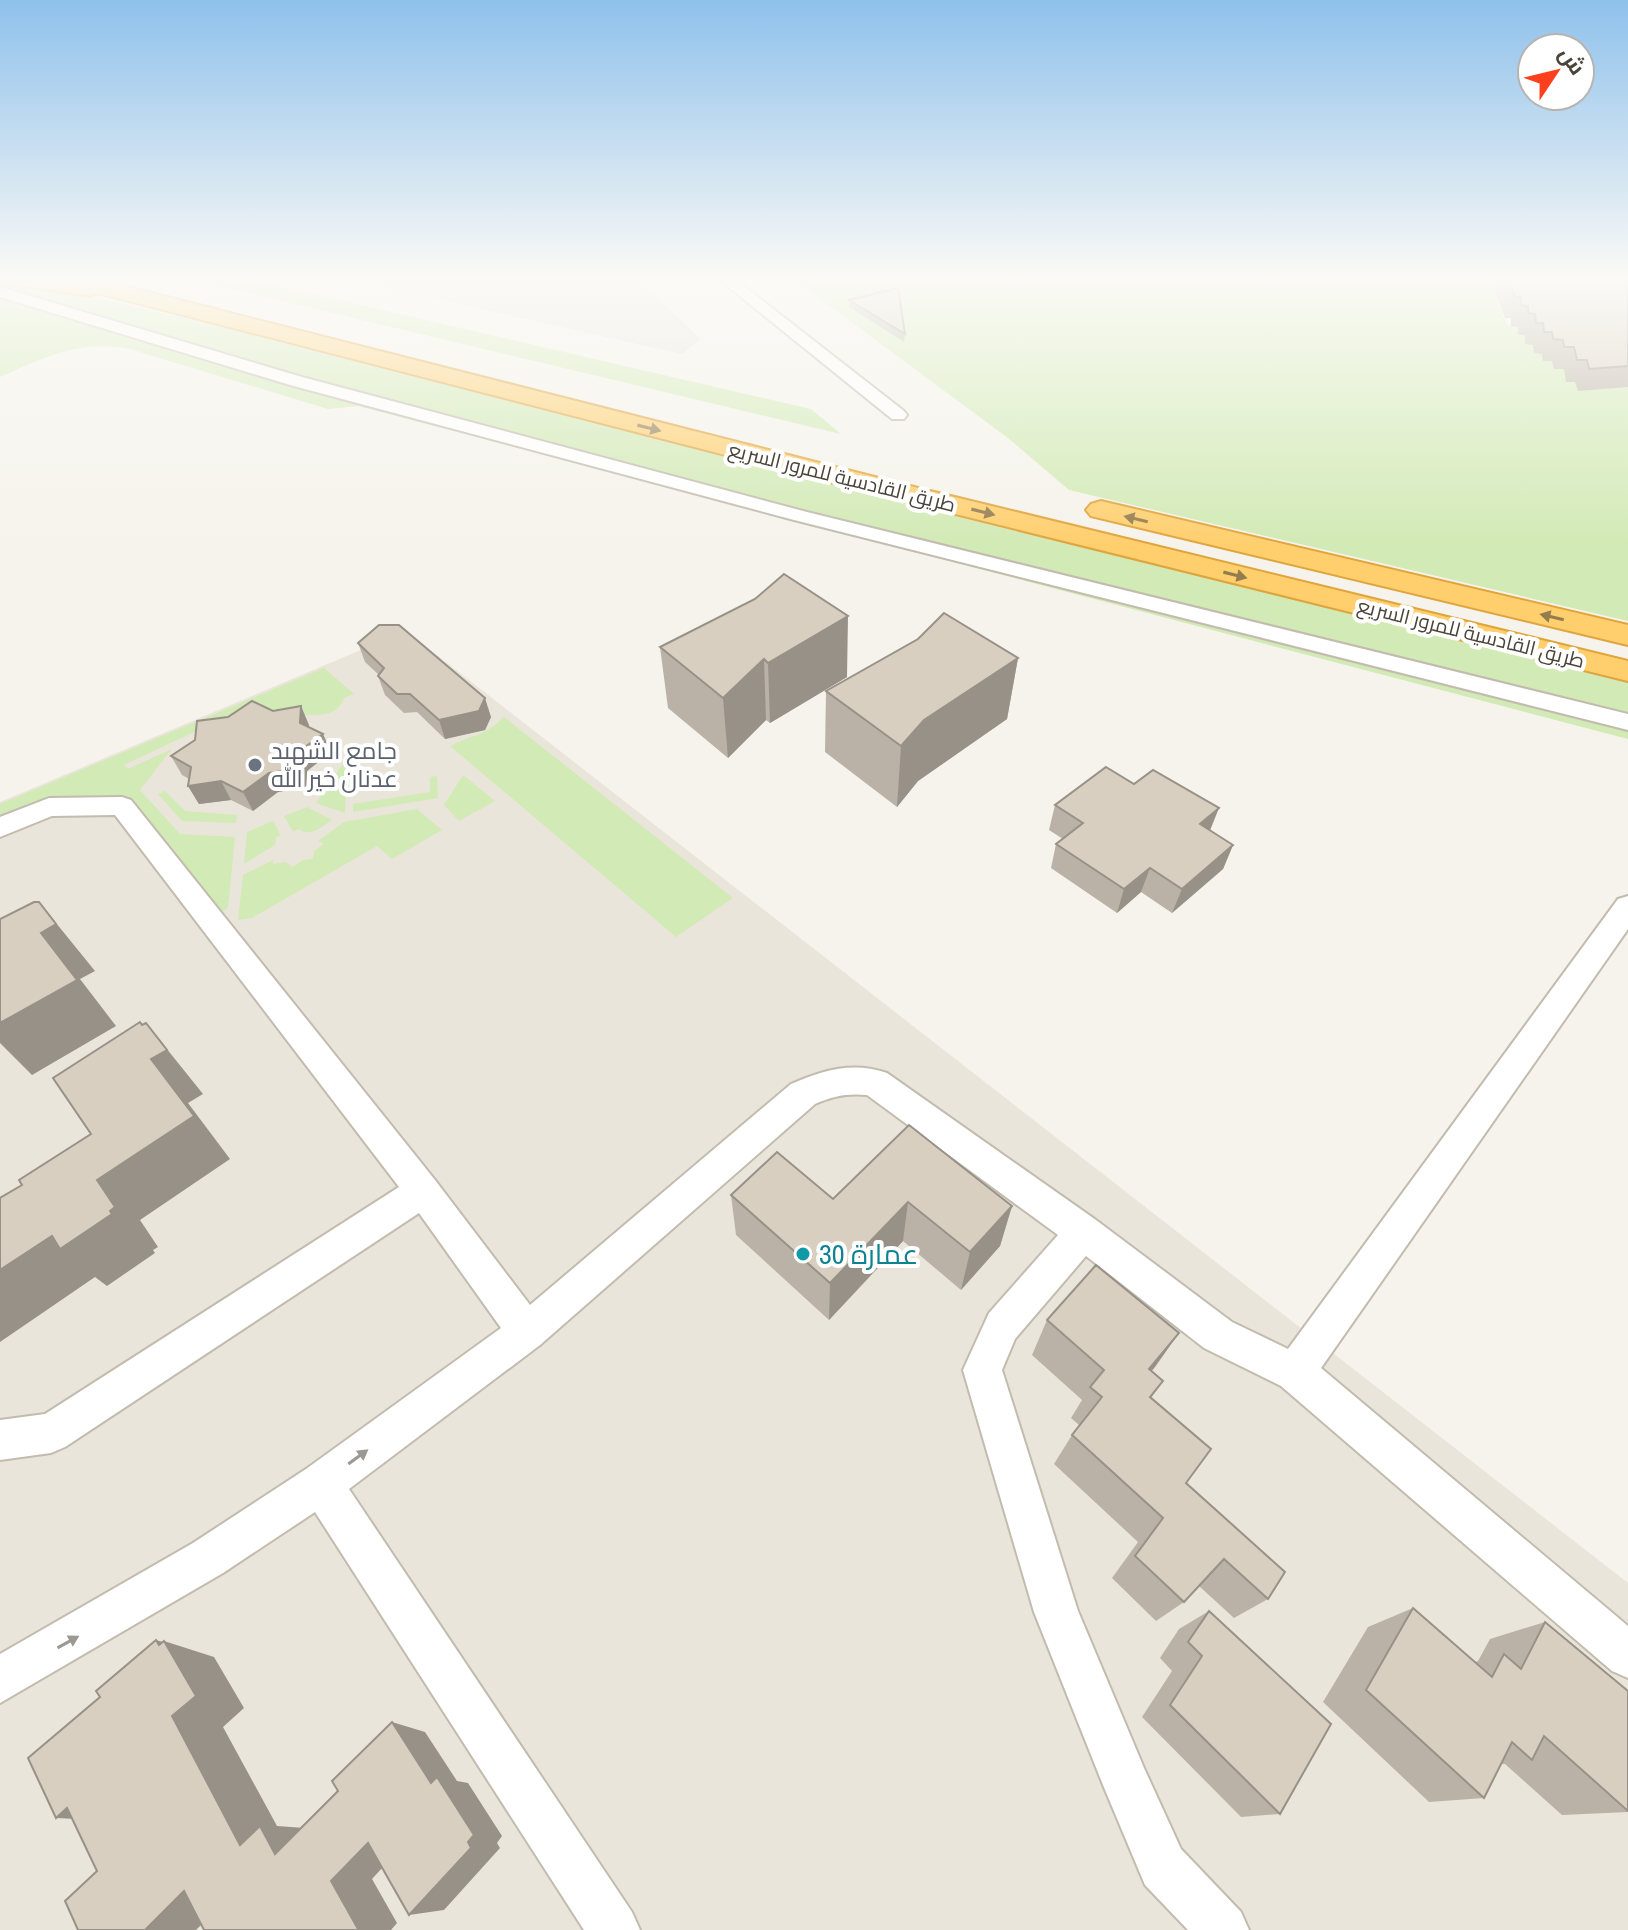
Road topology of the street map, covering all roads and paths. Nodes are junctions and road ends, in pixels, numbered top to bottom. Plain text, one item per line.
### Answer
1 (246, 366) edge
2 (405, 366) edge
3 (512, 366) edge
4 (836, 366) edge
5 (632, 396) dead end
6 (898, 415) dead end
7 (1081, 506) dead end
8 (1628, 635) edge
9 (1628, 671) edge
10 (1628, 722) edge
11 (0, 828) edge
12 (1628, 907) edge
13 (423, 1191) junction
14 (1083, 1232) junction
15 (527, 1332) junction
16 (1295, 1372) junction
17 (0, 1440) edge
18 (321, 1484) junction
19 (1628, 1655) edge
20 (0, 1680) edge
21 (614, 1930) edge
22 (1223, 1930) edge

1 - 10 street
2 -> 9 highway, طريق القادسية للمرور السريع
3 - 5 highway
4 - 6 street
8 -> 7 highway, طريق القادسية للمرور السريع
11 - 13 street
12 - 16 street
13 - 15 street
13 - 17 street
14 - 15 street
14 - 16 street
14 - 22 street
18 -> 15 street
16 - 19 street
20 -> 18 street
18 - 21 street

